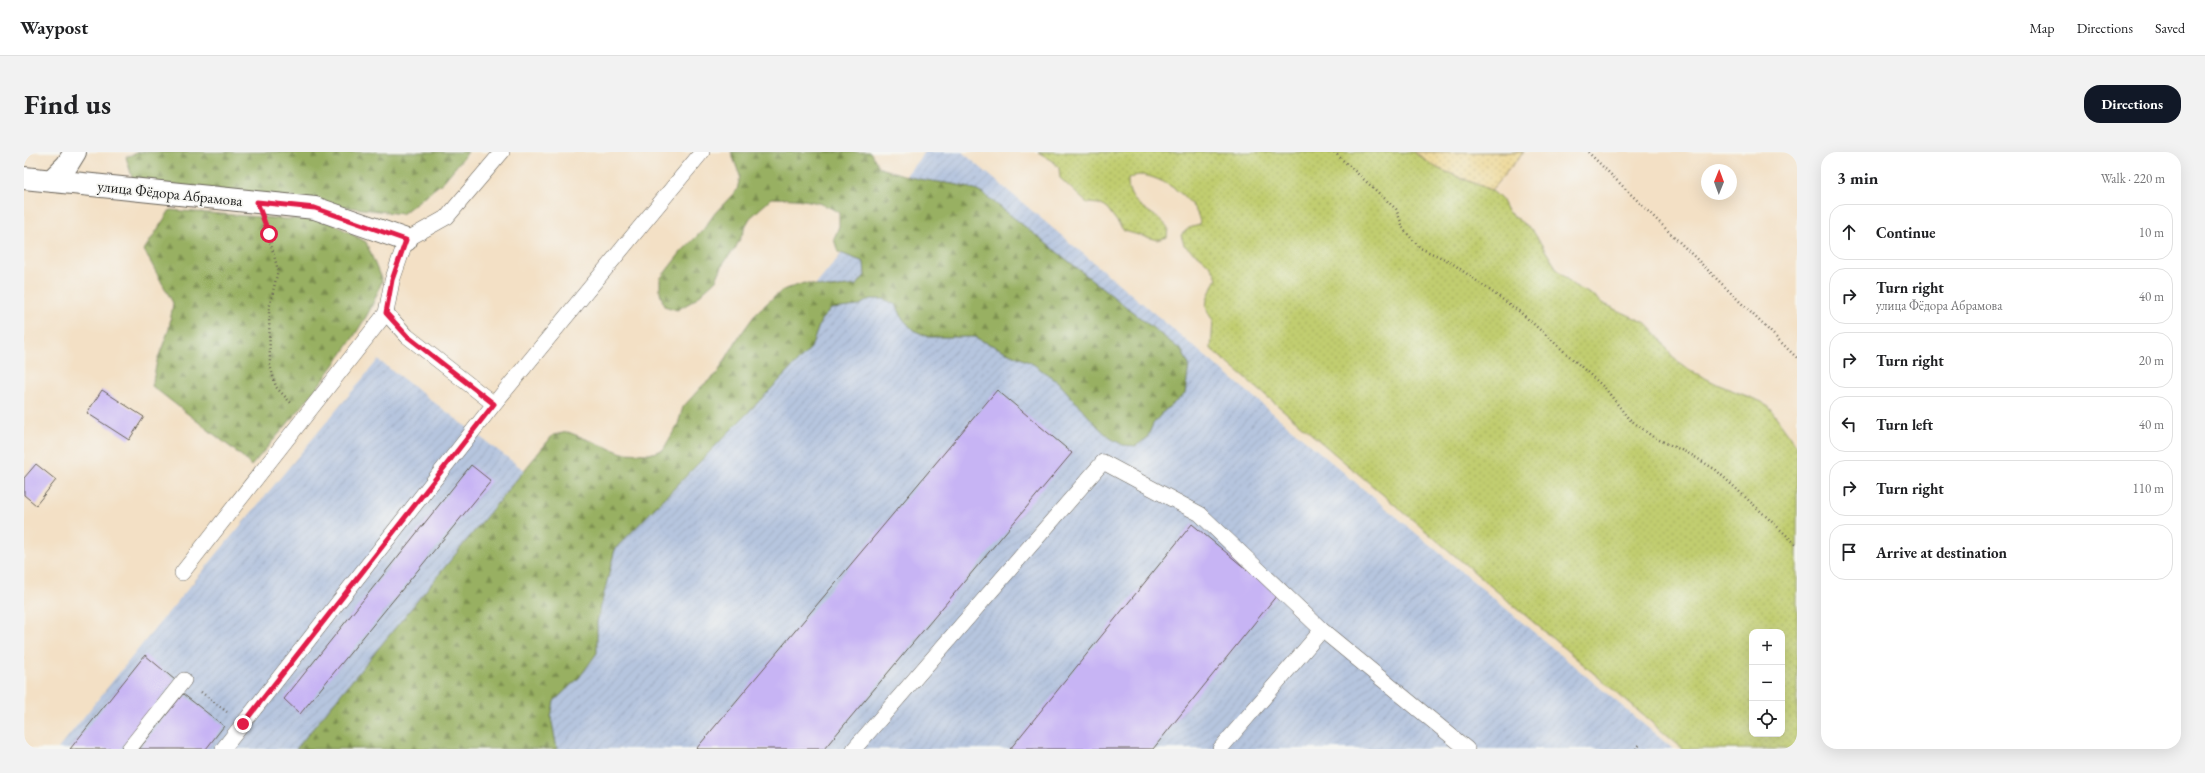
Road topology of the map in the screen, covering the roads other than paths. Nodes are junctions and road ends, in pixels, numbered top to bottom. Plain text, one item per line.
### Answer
1 (75, 152) edge
2 (502, 152) edge
3 (702, 152) edge
4 (24, 178) edge
5 (51, 181) junction
6 (406, 240) junction
7 (386, 313) junction
8 (494, 404) junction
9 (182, 573) dead end
10 (1322, 630) junction
11 (184, 680) road end
12 (129, 749) edge
13 (223, 749) edge
14 (854, 749) edge
15 (1220, 749) edge
16 (1467, 749) edge

1 - 5 street
2 - 6 lane
3 - 8 lane
4 - 5 street, улица Фёдора Абрамова
5 - 6 street, улица Фёдора Абрамова
6 - 7 lane
7 - 8 lane
7 - 9 lane
8 - 13 lane
10 - 14 lane
10 - 15 lane
10 - 16 lane
11 - 12 lane

